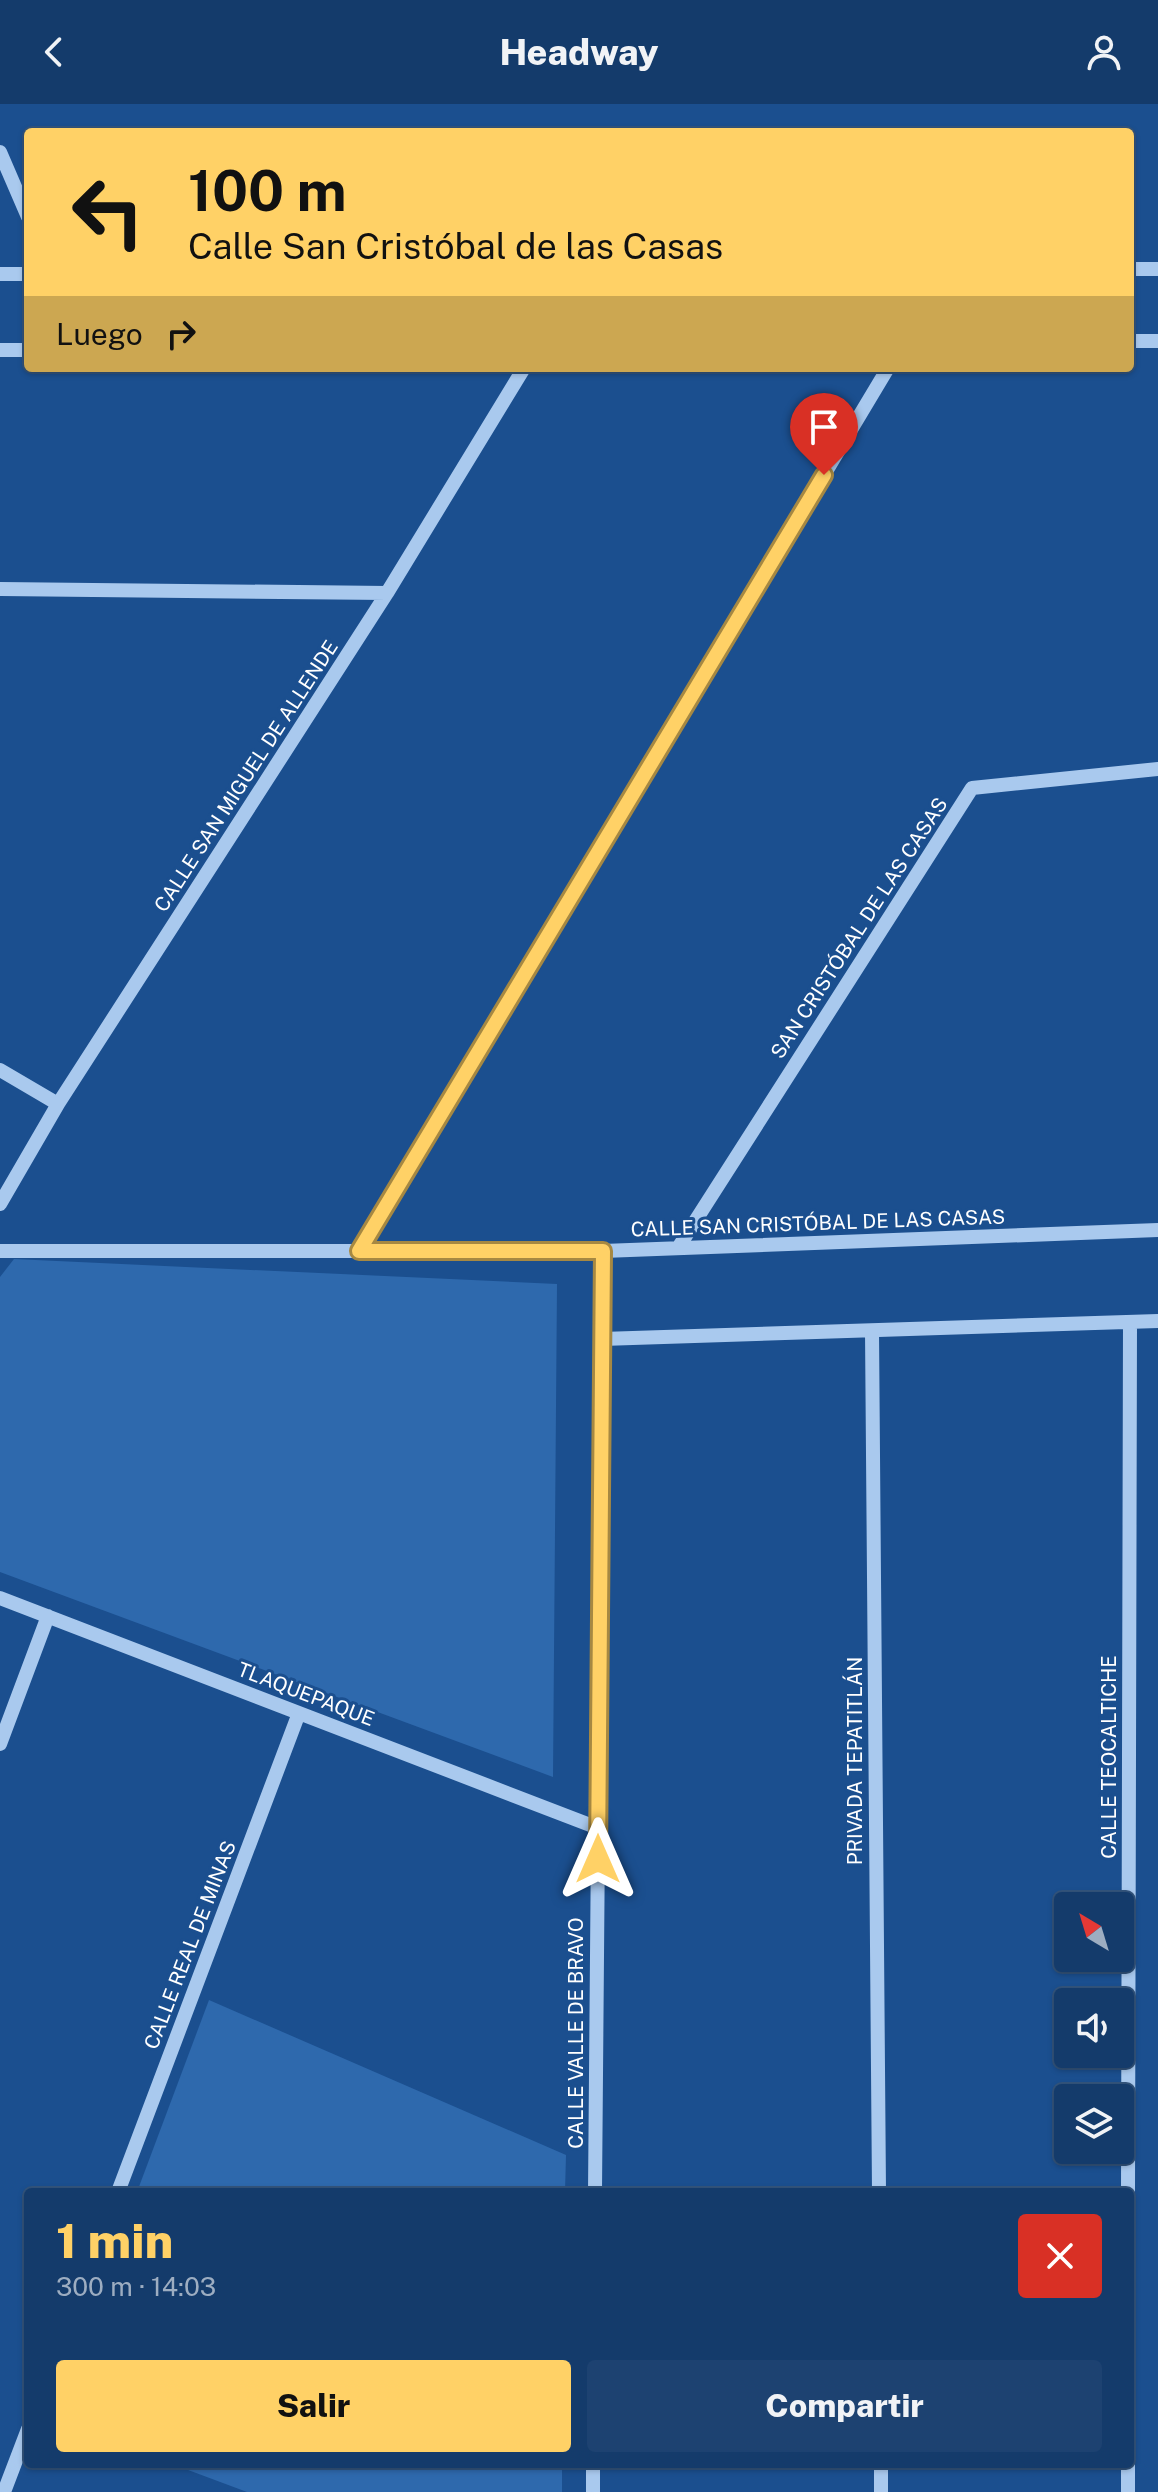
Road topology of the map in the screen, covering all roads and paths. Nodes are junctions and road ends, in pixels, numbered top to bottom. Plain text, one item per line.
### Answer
1 (0, 152) edge
2 (24, 208) edge
3 (1134, 269) edge
4 (1158, 269) edge
5 (0, 274) edge
6 (24, 274) edge
7 (1134, 341) edge
8 (1158, 341) edge
9 (0, 350) edge
10 (24, 350) edge
11 (522, 372) edge
12 (886, 372) edge
13 (0, 589) edge
14 (387, 593) junction
15 (1158, 769) edge
16 (0, 1070) edge
17 (58, 1104) junction
18 (0, 1204) edge
19 (1158, 1230) edge
20 (678, 1248) junction
21 (0, 1251) edge
22 (359, 1251) junction
23 (603, 1251) junction
24 (1158, 1321) edge
25 (1130, 1322) junction
26 (872, 1331) junction
27 (602, 1339) junction
28 (0, 1598) edge
29 (48, 1616) junction
30 (299, 1713) junction
31 (0, 1744) edge
32 (598, 1828) junction
33 (120, 2188) edge
34 (595, 2188) edge
35 (879, 2188) edge
36 (1128, 2188) edge
37 (24, 2440) edge
38 (593, 2468) edge
39 (881, 2468) edge
40 (1128, 2468) edge
41 (4, 2492) edge
42 (593, 2492) edge
43 (881, 2492) edge
44 (1128, 2492) edge

1 - 2 street
3 - 4 street
5 - 6 street
7 - 8 street
9 - 10 street
11 - 14 street, CALLE SAN MIGUEL DE ALLENDE
12 - 22 street
13 - 14 street
14 - 17 street, CALLE SAN MIGUEL DE ALLENDE
15 - 20 street, SAN CRISTÓBAL DE LAS CASAS
16 - 17 street
17 - 18 street, CALLE SAN MIGUEL DE ALLENDE
19 - 20 street, CALLE SAN CRISTÓBAL DE LAS CASAS
20 - 23 street, CALLE SAN CRISTÓBAL DE LAS CASAS
21 - 22 street, CALLE SAN CRISTÓBAL DE LAS CASAS
22 - 23 street, CALLE SAN CRISTÓBAL DE LAS CASAS
23 - 27 street, CALLE VALLE DE BRAVO
24 - 25 street
25 - 26 street
25 - 36 street, CALLE TEOCALTICHE
26 - 27 street
26 - 35 street, PRIVADA TEPATITLÁN
27 - 32 street, CALLE VALLE DE BRAVO
28 - 29 street, TLAQUEPAQUE
29 - 30 street, TLAQUEPAQUE
29 - 31 street
30 - 32 street, TLAQUEPAQUE
30 - 33 street, CALLE REAL DE MINAS
32 - 34 street, CALLE VALLE DE BRAVO
37 - 41 street
38 - 42 street
39 - 43 street
40 - 44 street

